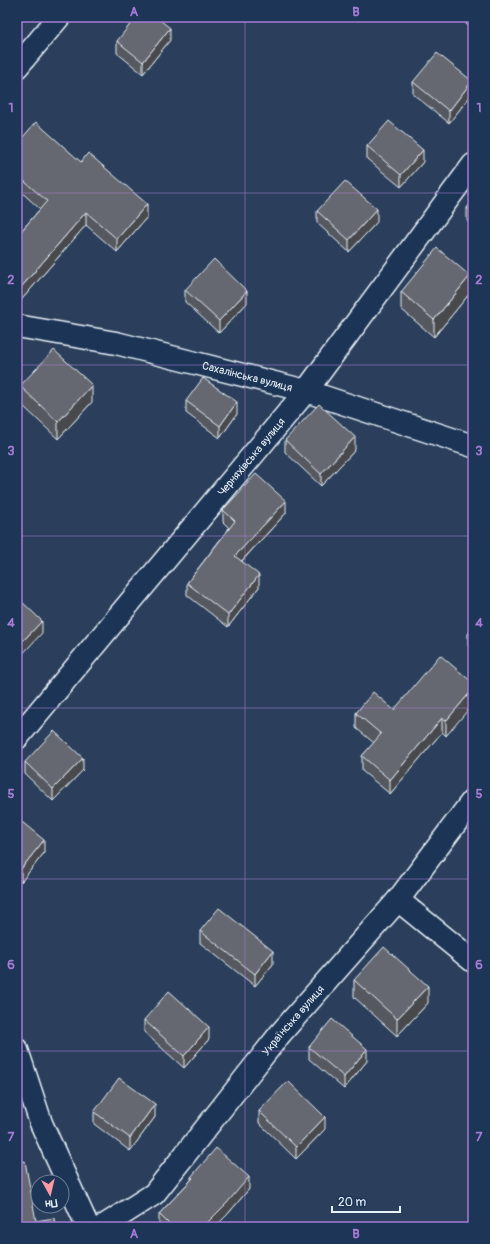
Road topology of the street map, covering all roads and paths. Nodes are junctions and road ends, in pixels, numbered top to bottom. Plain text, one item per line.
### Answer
1 (58, 17) edge
2 (17, 67) edge
3 (473, 165) edge
4 (17, 326) edge
5 (306, 391) junction
6 (473, 446) edge
7 (17, 738) edge
8 (473, 800) edge
9 (398, 900) junction
10 (473, 961) edge
11 (17, 1050) edge
12 (88, 1227) edge
13 (102, 1227) edge

1 - 2 street
3 - 5 street, Черняхівська вулиця
4 - 5 street, Сахалінська вулиця
5 - 6 street, Сахалінська вулиця
5 - 7 street, Черняхівська вулиця
8 - 9 street, Українська вулиця
9 - 10 street
9 - 13 street, Українська вулиця
11 - 12 street

